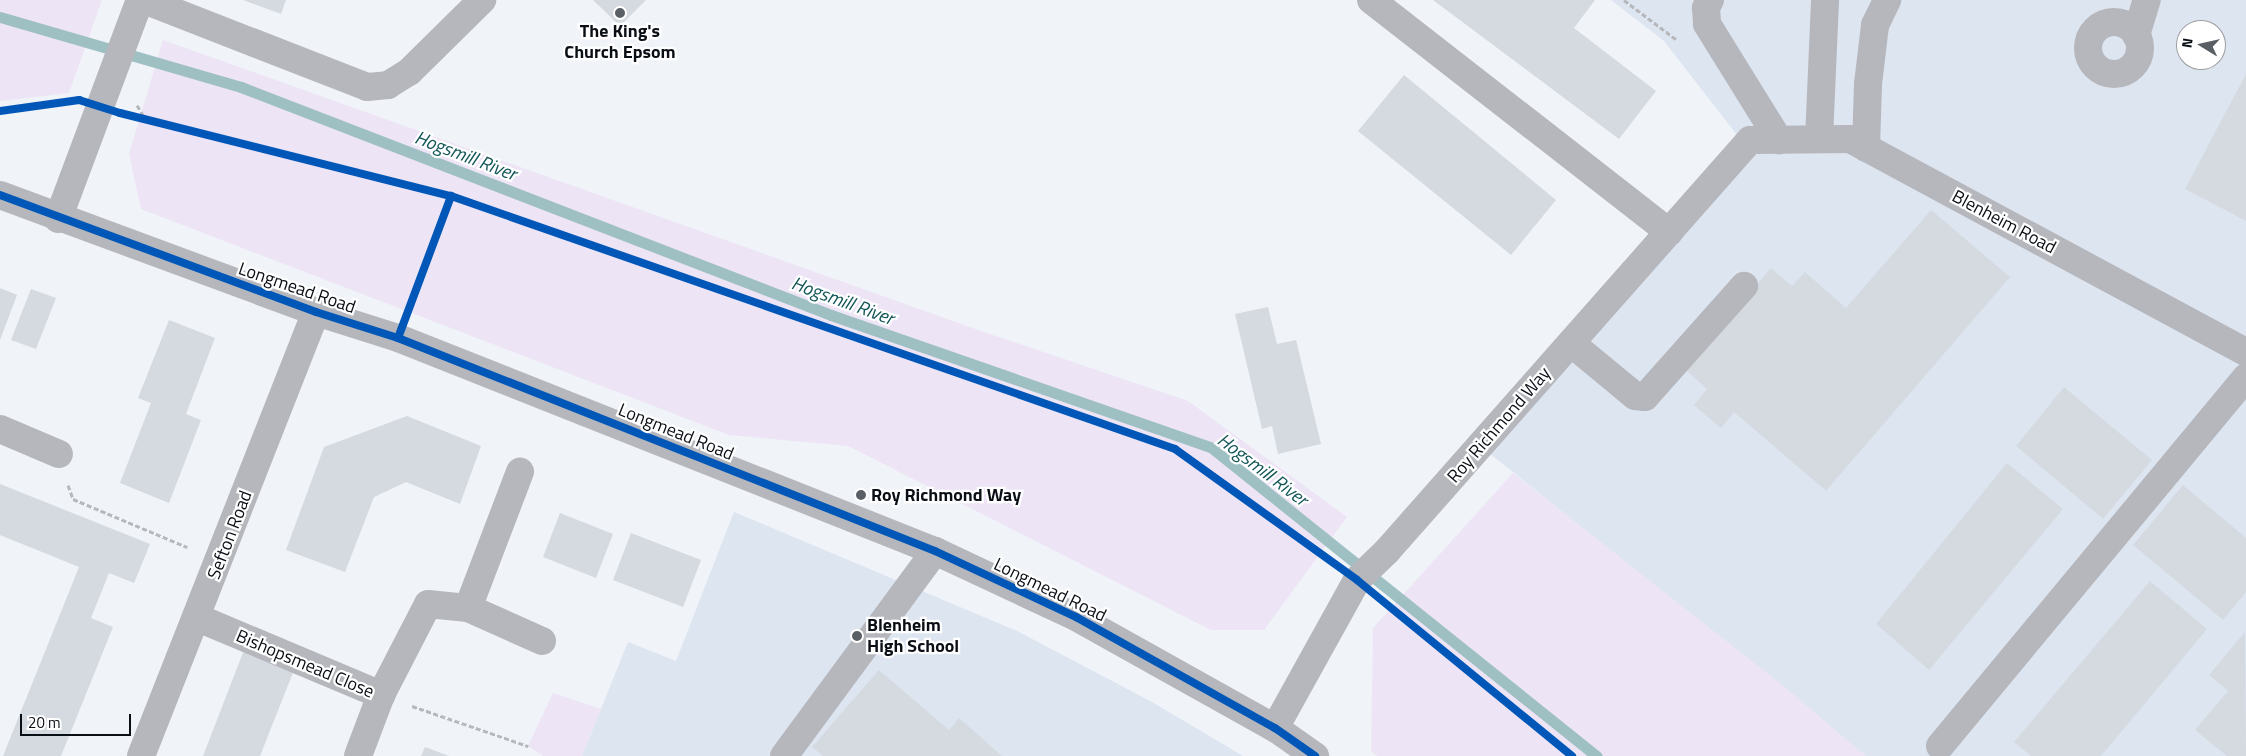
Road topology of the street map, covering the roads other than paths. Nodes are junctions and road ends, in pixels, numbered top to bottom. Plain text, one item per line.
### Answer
1 (482, 0) edge
2 (1371, 0) edge
3 (1710, 0) edge
4 (1825, 0) edge
5 (1886, 0) edge
6 (2147, 0) edge
7 (140, 3) edge
8 (2136, 35) dead end
9 (1819, 139) junction
10 (1750, 140) joint
11 (1779, 140) junction
12 (1866, 148) junction
13 (0, 195) edge
14 (58, 219) junction
15 (1669, 232) junction
16 (1744, 286) dead end
17 (316, 312) junction
18 (1571, 343) junction
19 (2246, 352) edge
20 (2246, 378) edge
21 (0, 429) edge
22 (58, 454) road end
23 (520, 472) dead end
24 (935, 551) junction
25 (468, 608) junction
26 (198, 618) junction
27 (542, 641) dead end
28 (381, 695) junction
29 (1274, 728) junction
30 (1940, 746) dead end
31 (141, 756) edge
32 (358, 756) edge
33 (784, 756) edge
34 (1314, 756) edge

1 - 7 street
2 - 15 street
3 - 11 street
4 - 9 street
5 - 12 street
6 - 8 street
7 - 14 street
9 - 11 street, Blenheim Road
9 - 12 street, Blenheim Road
10 - 11 street, Blenheim Road
10 - 15 street, Roy Richmond Way
12 - 19 street, Blenheim Road
13 - 14 street, Longmead Road
14 - 17 street, Longmead Road
15 - 18 street, Roy Richmond Way
16 - 18 street
17 - 24 street, Longmead Road
17 - 26 street, Sefton Road
18 - 29 street, Roy Richmond Way
20 - 30 street
21 - 22 street
23 - 25 street
24 - 29 street, Longmead Road
24 - 33 street
25 - 27 street
25 - 28 street
26 - 28 street, Bishopsmead Close
26 - 31 street, Sefton Road
28 - 32 street, Bishopsmead Close
29 - 34 street, Longmead Road

